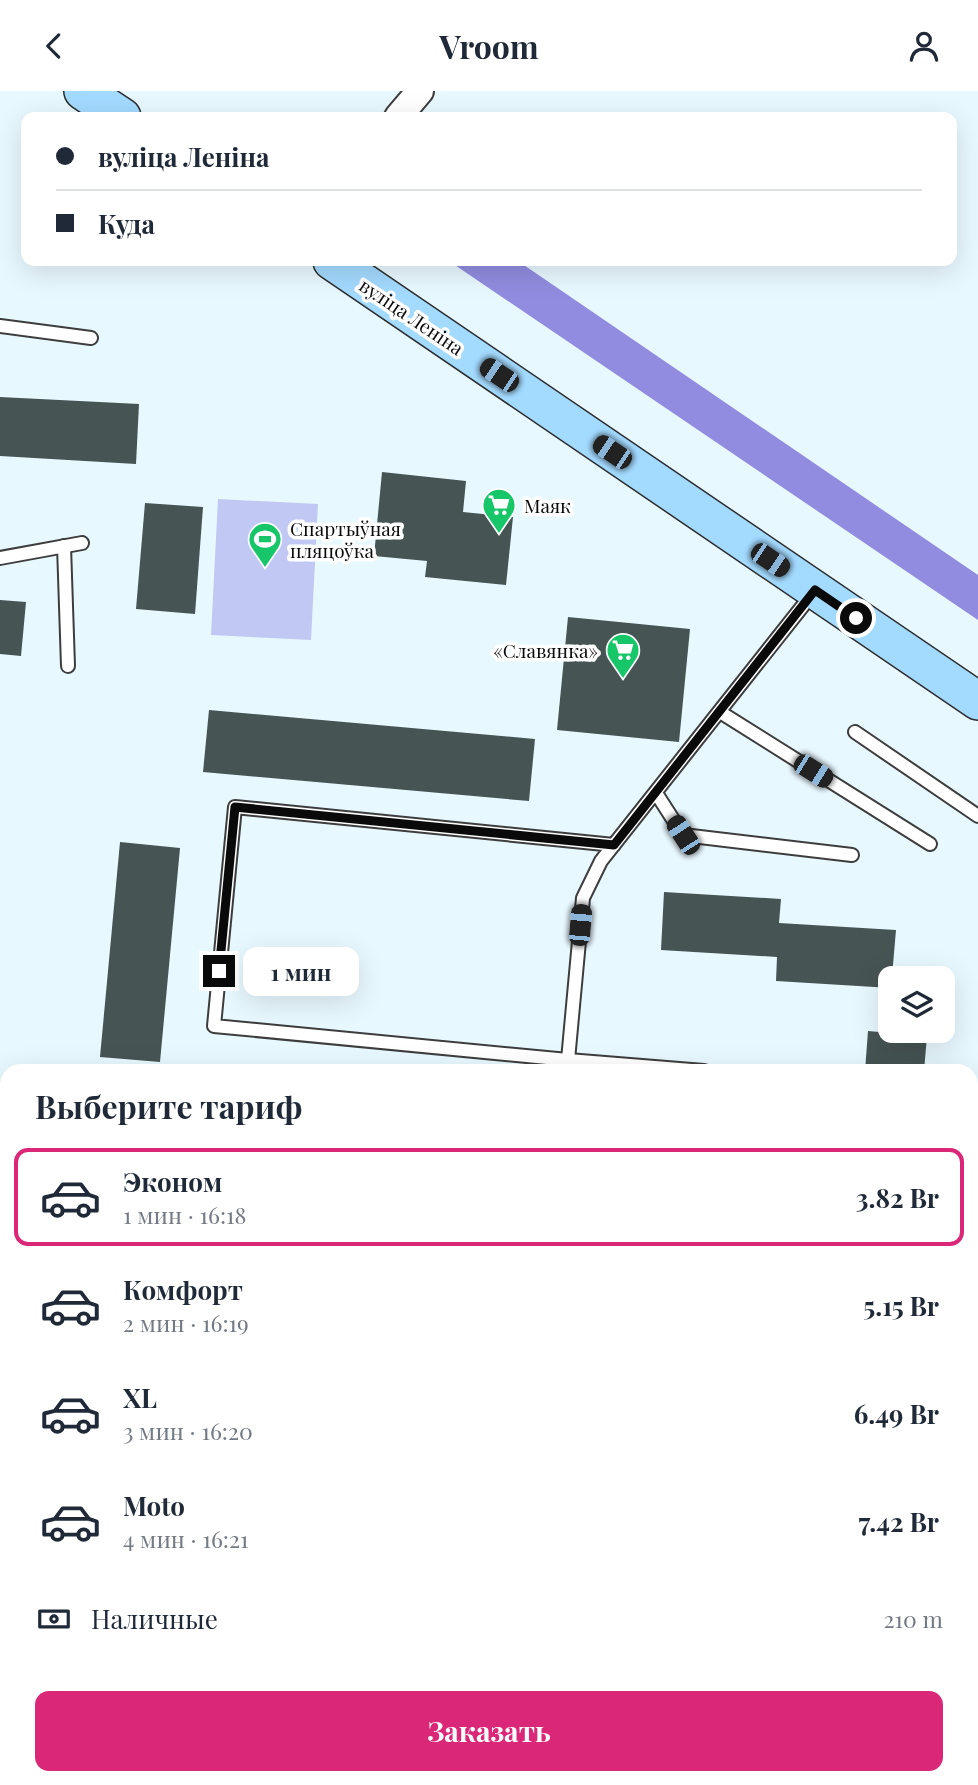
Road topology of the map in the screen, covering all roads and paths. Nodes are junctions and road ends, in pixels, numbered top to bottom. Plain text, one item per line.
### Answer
1 (83, 91) edge
2 (420, 91) edge
3 (114, 112) edge
4 (402, 112) edge
5 (339, 266) edge
6 (0, 326) edge
7 (90, 338) dead end
8 (82, 543) dead end
9 (64, 547) junction
10 (0, 558) edge
11 (815, 590) junction
12 (68, 666) dead end
13 (978, 701) edge
14 (720, 712) junction
15 (855, 732) dead end
16 (656, 793) junction
17 (978, 816) edge
18 (614, 845) junction
19 (930, 845) dead end
20 (852, 855) dead end
21 (568, 1060) junction
22 (617, 1064) edge

1 - 3 main road
2 - 4 street
5 - 11 main road, вуліца Леніна
6 - 7 lane
8 - 9 lane
9 - 10 lane
9 - 12 lane
11 - 13 main road, вуліца Леніна
11 - 14 lane
14 - 16 lane
14 - 19 lane
15 - 17 lane
16 - 18 lane
16 - 20 lane
18 - 21 lane
18 - 21 lane
21 - 22 lane

